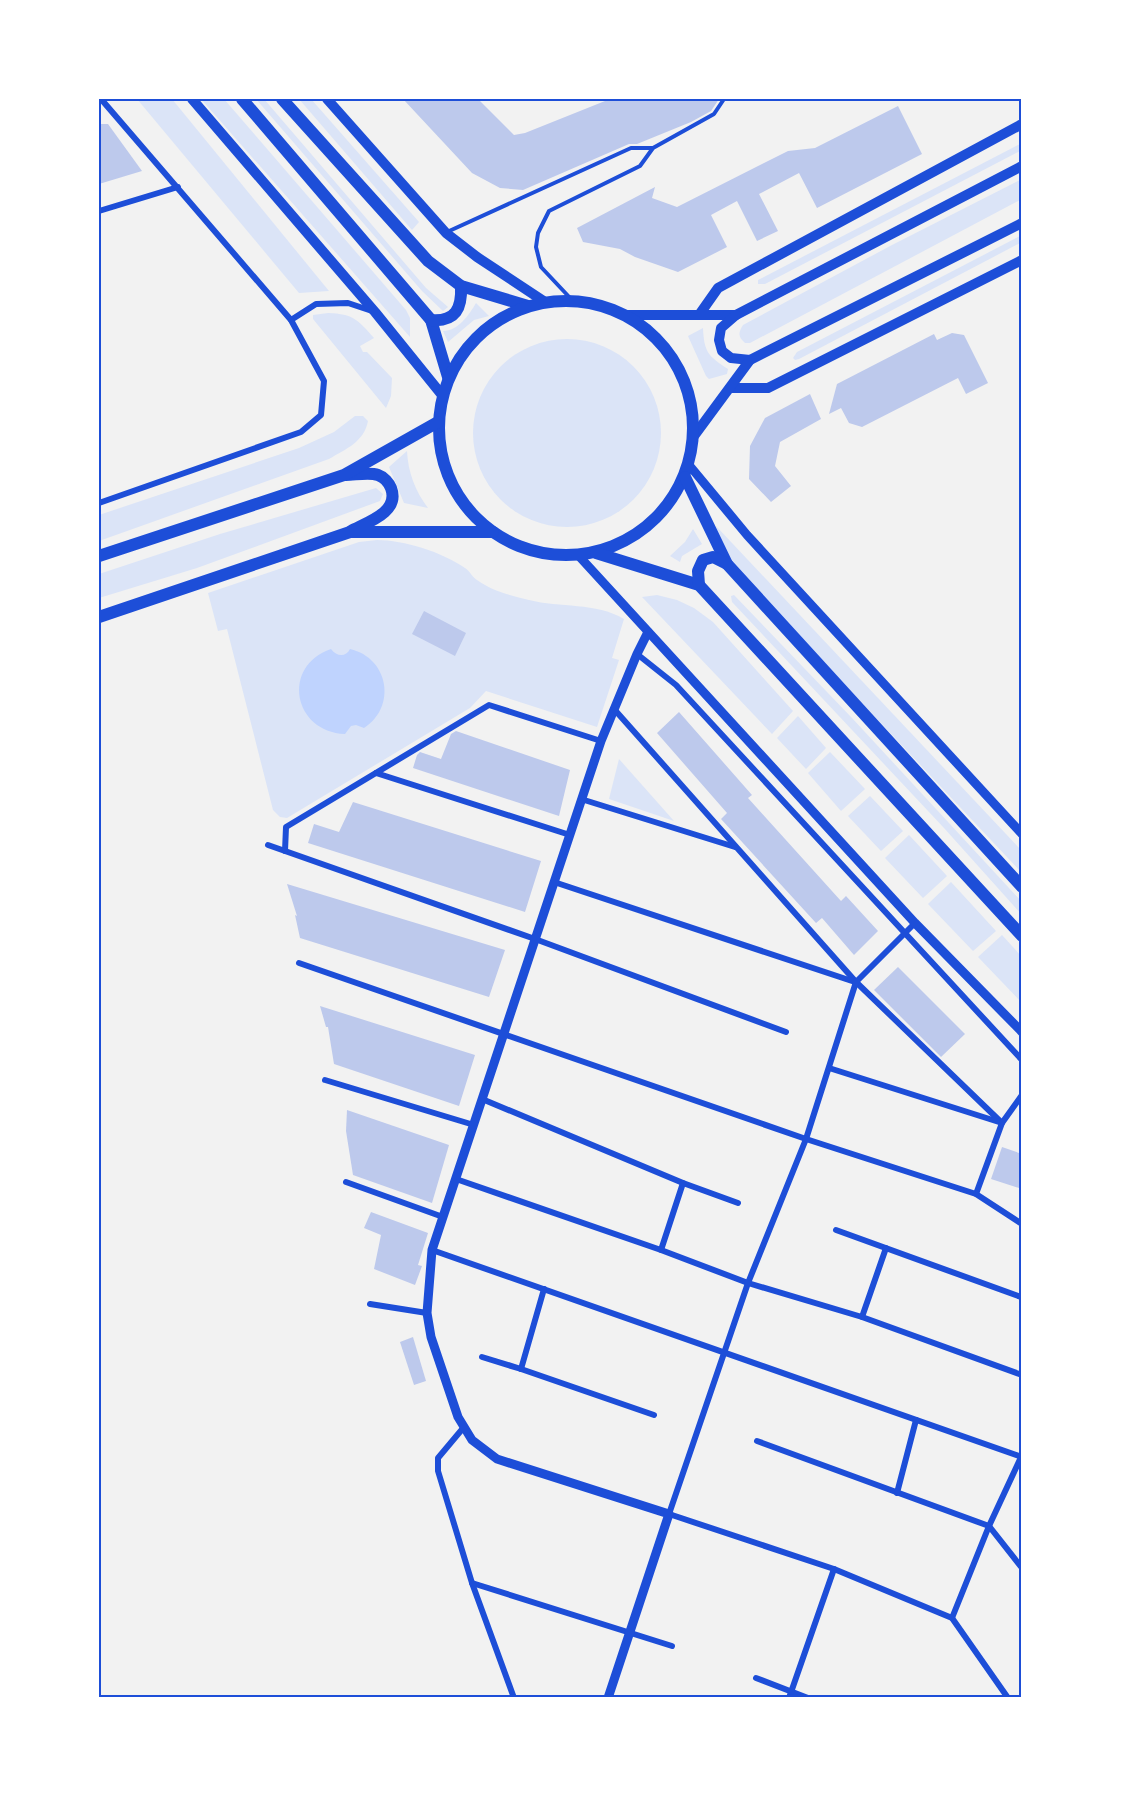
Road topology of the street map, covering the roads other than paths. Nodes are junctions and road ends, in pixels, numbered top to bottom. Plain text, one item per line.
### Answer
1 (101, 99) edge
2 (192, 99) edge
3 (242, 99) edge
4 (282, 99) edge
5 (327, 99) edge
6 (724, 99) edge
7 (1022, 124) edge
8 (653, 148) junction
9 (1022, 166) edge
10 (178, 187) junction
11 (99, 211) edge
12 (1022, 223) edge
13 (446, 232) junction
14 (1022, 260) edge
15 (461, 286) junction
16 (573, 300) junction
17 (545, 302) junction
18 (528, 306) junction
19 (375, 312) junction
20 (626, 315) junction
21 (699, 315) junction
22 (736, 315) junction
23 (291, 320) junction
24 (431, 320) junction
25 (750, 360) junction
26 (448, 377) junction
27 (730, 388) junction
28 (442, 395) junction
29 (438, 422) junction
30 (694, 436) junction
31 (687, 471) junction
32 (344, 474) junction
33 (99, 503) edge
34 (350, 532) junction
35 (493, 532) junction
36 (596, 553) junction
37 (578, 555) junction
38 (99, 556) edge
39 (728, 564) junction
40 (699, 585) junction
41 (99, 617) edge
42 (648, 632) junction
43 (637, 654) junction
44 (614, 710) junction
45 (601, 741) junction
46 (375, 773) junction
47 (581, 800) junction
48 (1022, 834) edge
49 (570, 835) junction
50 (268, 845) dead end
51 (735, 847) junction
52 (285, 851) junction
53 (554, 882) junction
54 (1022, 887) edge
55 (915, 923) junction
56 (904, 934) junction
57 (1022, 936) edge
58 (535, 939) junction
59 (299, 963) dead end
60 (856, 982) junction
61 (786, 1032) dead end
62 (1022, 1032) edge
63 (504, 1035) junction
64 (1022, 1060) edge
65 (829, 1068) junction
66 (324, 1080) dead end
67 (1022, 1096) edge
68 (482, 1099) junction
69 (1002, 1123) junction
70 (474, 1125) junction
71 (806, 1139) junction
72 (456, 1179) junction
73 (346, 1182) dead end
74 (683, 1183) junction
75 (976, 1194) junction
76 (738, 1203) dead end
77 (443, 1217) junction
78 (1022, 1224) edge
79 (836, 1230) dead end
80 (886, 1248) junction
81 (432, 1250) junction
82 (661, 1250) junction
83 (748, 1283) junction
84 (544, 1289) junction
85 (1021, 1297) edge
86 (370, 1304) dead end
87 (427, 1313) junction
88 (861, 1317) junction
89 (724, 1353) junction
90 (482, 1357) dead end
91 (521, 1369) junction
92 (1022, 1375) edge
93 (654, 1415) dead end
94 (916, 1420) junction
95 (464, 1427) junction
96 (757, 1441) dead end
97 (1022, 1456) edge
98 (897, 1493) junction
99 (669, 1514) junction
100 (989, 1526) junction
101 (1022, 1568) edge
102 (834, 1569) junction
103 (472, 1583) junction
104 (952, 1617) junction
105 (629, 1631) junction
106 (672, 1646) dead end
107 (756, 1678) dead end
108 (790, 1695) edge
109 (514, 1698) edge
110 (608, 1698) edge
111 (808, 1698) edge
112 (1008, 1698) edge

1 - 10 street
2 - 19 main road
3 - 24 highway
4 - 15 highway
5 - 13 main road
6 - 8 lane
7 - 21 main road
8 - 13 lane
8 - 16 lane
9 - 22 main road
10 - 11 street
10 - 23 street
12 - 25 main road
13 - 17 main road
14 - 27 main road
15 - 18 highway
15 - 24 highway
16 - 17 highway
16 - 20 highway
17 - 18 highway
18 - 26 highway
19 - 23 street
19 - 28 main road
20 - 21 main road
20 - 30 highway
21 - 22 main road
22 - 25 main road
23 - 33 street
24 - 26 highway
25 - 27 main road
26 - 28 highway
27 - 30 main road
28 - 29 highway
29 - 32 highway
29 - 35 highway
30 - 31 highway
31 - 36 highway
31 - 39 highway
31 - 48 street
32 - 34 highway
32 - 38 highway
34 - 35 highway
34 - 41 highway
35 - 37 highway
36 - 37 highway
36 - 40 highway
37 - 42 street
39 - 40 highway
39 - 54 highway
40 - 57 highway
42 - 43 street
42 - 55 street
43 - 44 street
43 - 56 street
44 - 45 street
44 - 51 street
45 - 46 street
45 - 47 street
46 - 49 street
46 - 52 street
47 - 49 street
47 - 51 street
49 - 53 street
50 - 52 street
51 - 60 street
52 - 58 street
53 - 58 street
53 - 60 street
55 - 56 street
55 - 62 street
56 - 60 street
56 - 64 street
58 - 61 street
58 - 63 street
59 - 63 street
60 - 65 street
60 - 69 street
63 - 68 street
63 - 71 street
65 - 69 street
65 - 71 street
66 - 70 street
67 - 69 street
68 - 70 street
68 - 74 street
69 - 75 street
70 - 72 street
71 - 75 street
71 - 83 street
72 - 77 street
72 - 82 street
73 - 77 street
74 - 76 street
74 - 82 street
75 - 78 street
77 - 81 street
79 - 80 street
80 - 85 street
80 - 88 street
81 - 84 street
81 - 87 street
82 - 83 street
83 - 88 street
83 - 89 street
84 - 89 street
84 - 91 street
86 - 87 street
87 - 95 street
88 - 92 street
89 - 94 street
89 - 99 street
90 - 91 street
91 - 93 street
94 - 97 street
94 - 98 street
95 - 99 street
95 - 103 street
96 - 98 street
97 - 100 street
98 - 100 street
99 - 102 street
99 - 105 street
100 - 101 street
100 - 104 street
102 - 104 street
102 - 108 street
103 - 105 street
103 - 109 street
104 - 112 street
105 - 106 street
105 - 110 street
107 - 108 street
108 - 111 street

